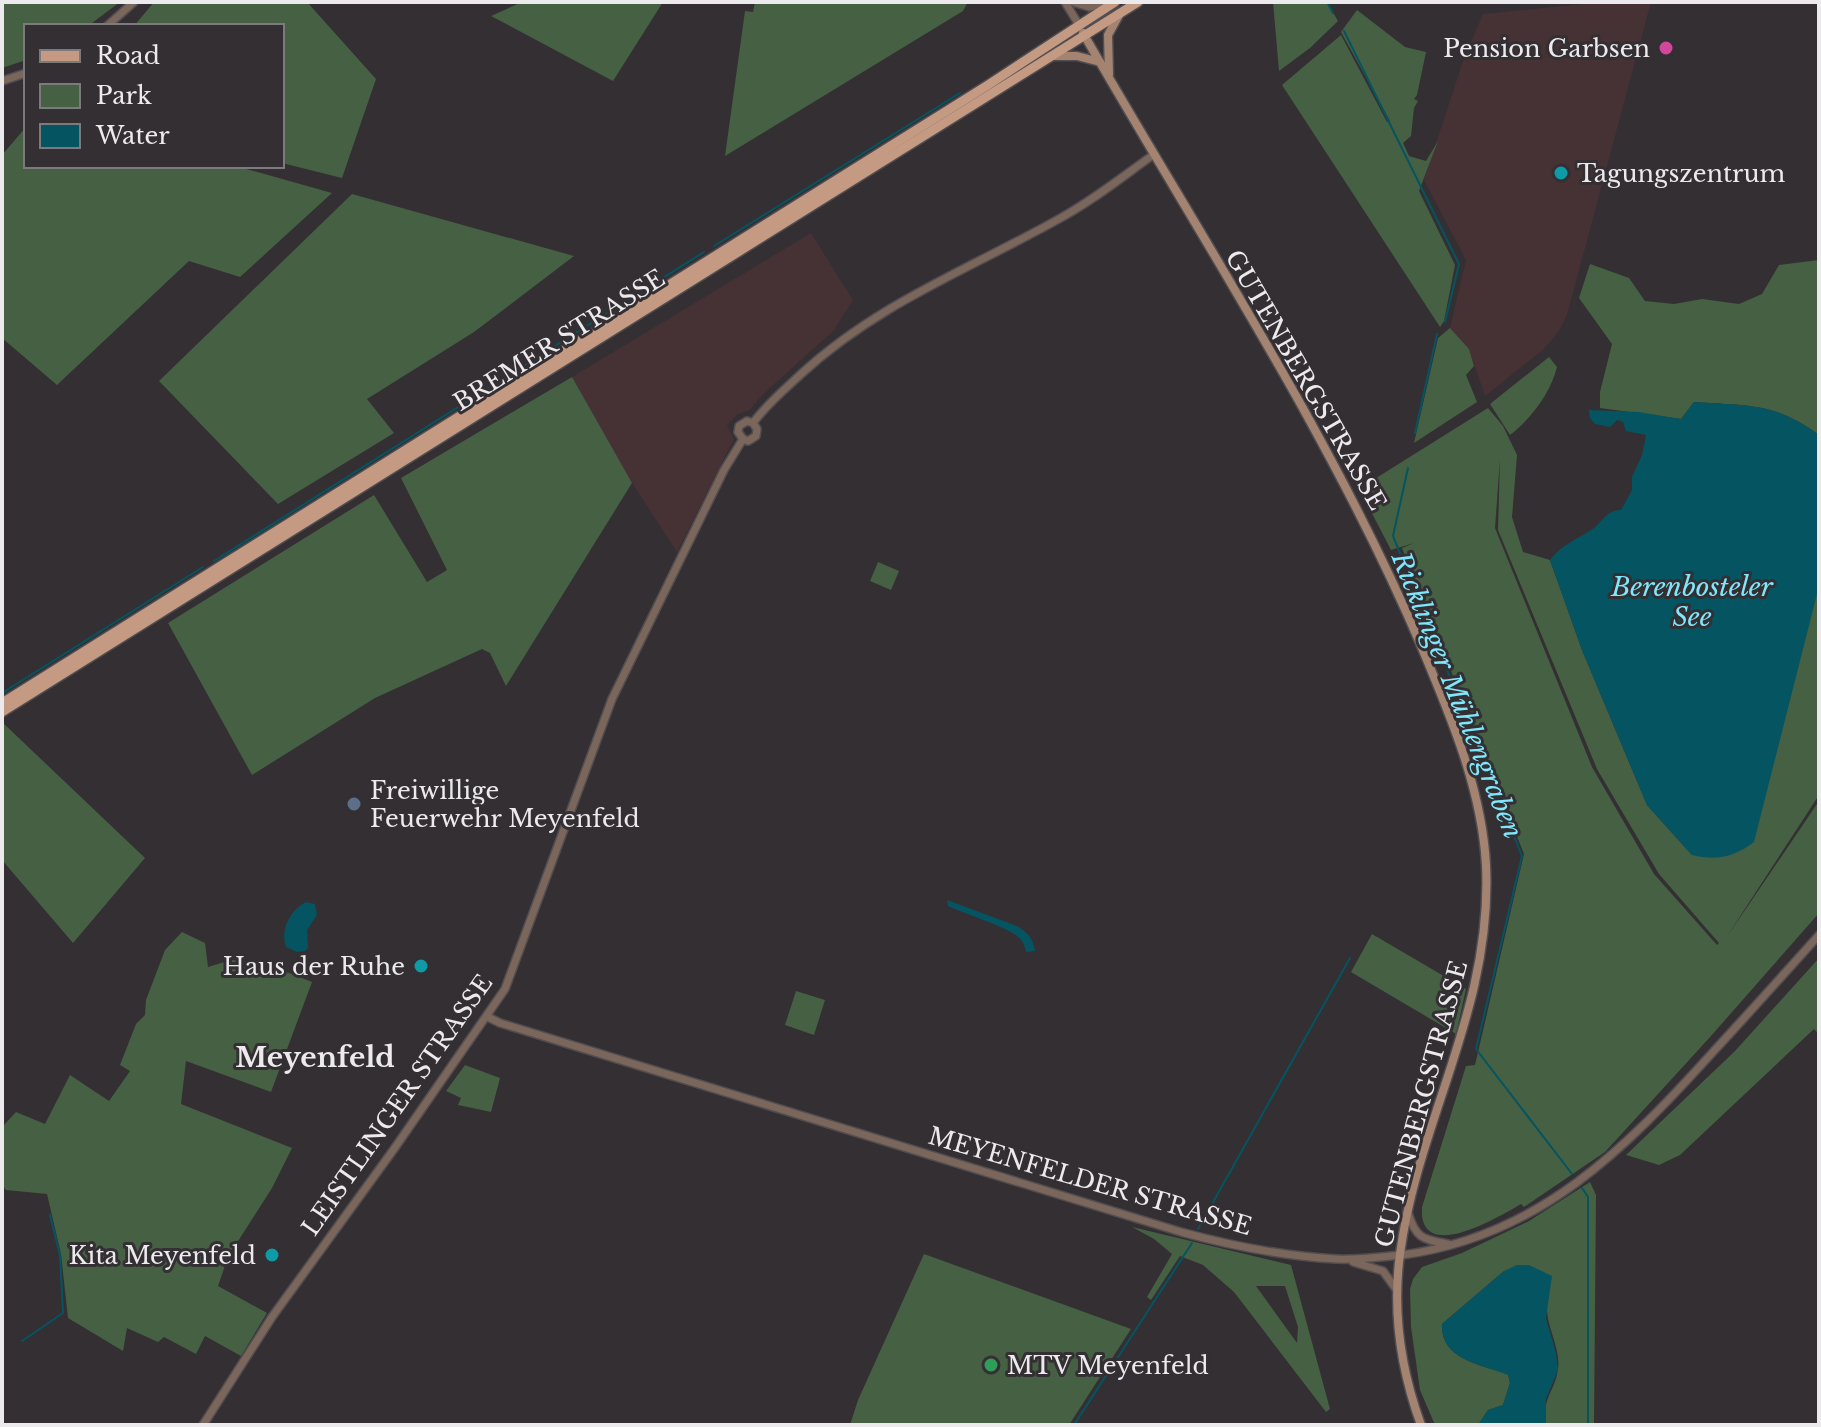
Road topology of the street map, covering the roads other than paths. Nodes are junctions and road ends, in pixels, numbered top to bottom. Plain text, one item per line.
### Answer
1 (134, 2) edge
2 (1065, 2) edge
3 (1073, 2) edge
4 (1138, 2) edge
5 (1114, 3) edge
6 (1121, 13) junction
7 (109, 24) edge
8 (1079, 25) junction
9 (1085, 36) junction
10 (1052, 56) junction
11 (1100, 62) junction
12 (24, 74) edge
13 (1110, 79) junction
14 (2, 81) edge
15 (1153, 155) junction
16 (753, 423) junction
17 (743, 439) junction
18 (2, 703) edge
19 (2, 712) edge
20 (1819, 935) edge
21 (488, 1017) junction
22 (1408, 1212) junction
23 (1454, 1245) junction
24 (1400, 1255) junction
25 (1339, 1259) junction
26 (1397, 1291) junction
27 (203, 1425) edge
28 (1421, 1425) edge

1 - 7 street
2 - 8 street
3 - 5 street
4 - 6 main road, BREMER STRASSE
5 - 8 main road, BREMER STRASSE
6 - 9 main road, BREMER STRASSE
6 - 13 main road
8 - 9 main road, GUTENBERGSTRASSE
8 - 18 main road, BREMER STRASSE
9 - 10 main road, BREMER STRASSE
9 - 11 main road, GUTENBERGSTRASSE
10 - 11 main road
10 - 19 main road, BREMER STRASSE
11 - 13 main road, GUTENBERGSTRASSE
12 - 14 street
13 - 15 main road, GUTENBERGSTRASSE
15 - 16 street, LEISTLINGER STRASSE
15 - 22 main road, GUTENBERGSTRASSE
16 - 17 street, LEISTLINGER STRASSE
16 - 17 street, LEISTLINGER STRASSE
17 - 21 street, LEISTLINGER STRASSE
20 - 23 street, MEYENFELDER STRASSE
21 - 25 street, MEYENFELDER STRASSE
21 - 27 street, LEISTLINGER STRASSE
22 - 23 street
22 - 24 main road, GUTENBERGSTRASSE
23 - 24 street, MEYENFELDER STRASSE
24 - 25 street, MEYENFELDER STRASSE
24 - 26 main road, GUTENBERGSTRASSE
25 - 26 street
26 - 28 main road, GUTENBERGSTRASSE

